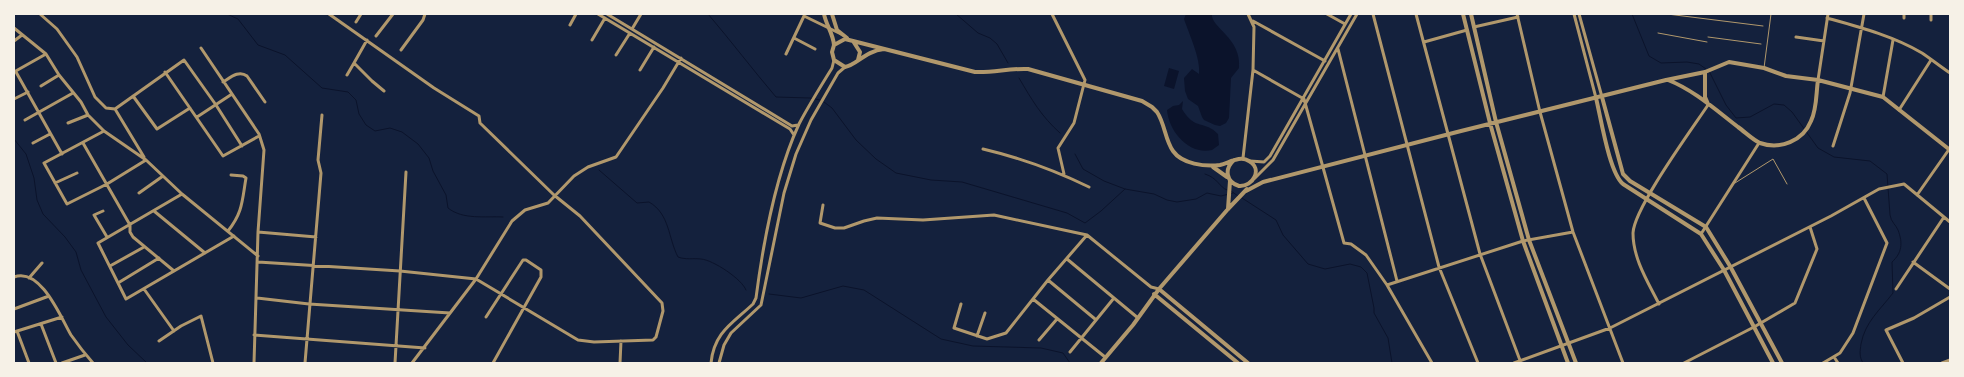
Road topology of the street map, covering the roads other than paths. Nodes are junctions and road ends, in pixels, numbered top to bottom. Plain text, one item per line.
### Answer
1 (40, 14) edge
2 (329, 14) edge
3 (361, 14) edge
4 (393, 14) edge
5 (425, 14) edge
6 (576, 14) edge
7 (598, 14) edge
8 (608, 14) edge
9 (641, 14) edge
10 (824, 14) edge
11 (832, 14) edge
12 (1052, 14) edge
13 (1248, 14) edge
14 (1327, 14) edge
15 (1350, 14) edge
16 (1357, 14) edge
17 (1373, 14) edge
18 (1416, 14) edge
19 (1463, 14) edge
20 (1471, 14) edge
21 (1573, 14) edge
22 (1580, 14) edge
23 (1666, 14) edge
24 (1771, 14) edge
25 (1864, 14) edge
26 (1931, 14) edge
27 (1517, 15) edge
28 (1827, 16) edge
29 (605, 18) junction
30 (1252, 20) junction
31 (1931, 20) dead end
32 (356, 22) dead end
33 (1345, 24) junction
34 (570, 25) dead end
35 (1763, 26) dead end
36 (14, 28) edge
37 (1474, 28) junction
38 (1863, 28) junction
39 (632, 29) junction
40 (829, 29) junction
41 (1467, 30) junction
42 (630, 33) junction
43 (1658, 33) dead end
44 (22, 35) junction
45 (841, 35) junction
46 (376, 36) dead end
47 (1708, 37) dead end
48 (1796, 37) dead end
49 (794, 38) junction
50 (367, 40) junction
51 (592, 40) dead end
52 (852, 40) junction
53 (1824, 40) junction
54 (1893, 40) junction
55 (14, 41) edge
56 (1424, 42) junction
57 (1707, 42) dead end
58 (1761, 44) dead end
59 (834, 45) junction
60 (654, 47) junction
61 (200, 48) dead end
62 (815, 49) dead end
63 (886, 49) junction
64 (1338, 49) junction
65 (401, 50) dead end
66 (46, 54) junction
67 (786, 54) dead end
68 (616, 55) dead end
69 (680, 60) junction
70 (834, 60) junction
71 (858, 60) junction
72 (1931, 60) junction
73 (1325, 61) junction
74 (354, 63) junction
75 (845, 66) junction
76 (1764, 68) junction
77 (640, 70) dead end
78 (1253, 70) junction
79 (15, 72) edge
80 (165, 72) junction
81 (1705, 72) junction
82 (1950, 73) edge
83 (60, 75) junction
84 (347, 75) dead end
85 (1666, 80) junction
86 (1818, 80) junction
87 (223, 82) junction
88 (40, 86) dead end
89 (1085, 86) junction
90 (1851, 88) junction
91 (384, 91) dead end
92 (28, 92) junction
93 (73, 93) junction
94 (232, 94) junction
95 (133, 96) junction
96 (1602, 97) junction
97 (1883, 97) junction
98 (1596, 98) junction
99 (14, 99) edge
100 (1304, 99) junction
101 (265, 102) dead end
102 (1306, 103) junction
103 (216, 105) junction
104 (1708, 105) junction
105 (190, 108) junction
106 (115, 109) junction
107 (1898, 110) junction
108 (1540, 112) junction
109 (39, 114) junction
110 (88, 115) junction
111 (322, 115) dead end
112 (197, 118) junction
113 (26, 120) dead end
114 (1496, 122) junction
115 (68, 123) dead end
116 (1490, 123) junction
117 (799, 125) junction
118 (104, 131) junction
119 (50, 134) junction
120 (1448, 134) junction
121 (259, 136) junction
122 (794, 137) junction
123 (34, 143) dead end
124 (83, 143) junction
125 (1760, 143) junction
126 (242, 146) junction
127 (1407, 146) junction
128 (1833, 146) dead end
129 (982, 148) dead end
130 (1950, 149) edge
131 (62, 154) junction
132 (1365, 157) junction
133 (1243, 158) junction
134 (146, 160) junction
135 (1234, 160) junction
136 (1250, 161) junction
137 (1209, 165) junction
138 (1323, 168) junction
139 (406, 172) dead end
140 (77, 173) dead end
141 (1064, 174) junction
142 (231, 175) dead end
143 (163, 176) junction
144 (1229, 179) junction
145 (1253, 180) junction
146 (1263, 182) junction
147 (55, 183) junction
148 (107, 184) junction
149 (1734, 184) junction
150 (1787, 184) dead end
151 (1089, 187) dead end
152 (1245, 191) junction
153 (139, 193) dead end
154 (1650, 193) junction
155 (182, 194) junction
156 (1917, 195) junction
157 (554, 196) junction
158 (1864, 198) junction
159 (1646, 200) junction
160 (823, 205) dead end
161 (1228, 208) junction
162 (154, 210) junction
163 (102, 211) dead end
164 (1944, 217) junction
165 (1950, 222) edge
166 (130, 225) junction
167 (1810, 226) junction
168 (1706, 227) junction
169 (228, 231) junction
170 (258, 232) junction
171 (1573, 232) junction
172 (1701, 234) junction
173 (1087, 235) junction
174 (234, 236) junction
175 (107, 237) junction
176 (316, 237) junction
177 (1529, 240) junction
178 (1523, 241) junction
179 (144, 247) junction
180 (205, 253) junction
181 (764, 253) junction
182 (771, 254) junction
183 (1480, 254) junction
184 (258, 256) junction
185 (159, 258) junction
186 (1067, 259) junction
187 (258, 262) junction
188 (1913, 262) junction
189 (42, 263) dead end
190 (110, 266) junction
191 (313, 266) junction
192 (1730, 266) junction
193 (1439, 267) junction
194 (1724, 270) junction
195 (174, 271) junction
196 (400, 271) junction
197 (14, 277) edge
198 (29, 278) junction
199 (476, 279) junction
200 (1048, 280) junction
201 (1397, 281) junction
202 (118, 283) junction
203 (1387, 285) junction
204 (1151, 287) junction
205 (144, 289) junction
206 (1159, 289) junction
207 (1896, 289) dead end
208 (1950, 289) edge
209 (1154, 294) junction
210 (500, 295) junction
211 (49, 296) junction
212 (256, 298) junction
213 (1114, 298) junction
214 (1950, 298) edge
215 (1033, 299) junction
216 (309, 304) junction
217 (961, 304) dead end
218 (1659, 304) junction
219 (522, 308) junction
220 (14, 309) edge
221 (398, 309) junction
222 (450, 313) junction
223 (985, 313) dead end
224 (62, 317) junction
225 (486, 317) dead end
226 (1057, 318) junction
227 (1138, 318) junction
228 (1095, 320) junction
229 (1761, 322) junction
230 (41, 324) junction
231 (1754, 327) junction
232 (1610, 328) junction
233 (174, 331) junction
234 (16, 332) edge
235 (254, 335) junction
236 (977, 336) junction
237 (1081, 338) junction
238 (306, 339) junction
239 (1039, 340) dead end
240 (158, 341) dead end
241 (621, 341) junction
242 (1568, 344) junction
243 (395, 346) junction
244 (1561, 346) junction
245 (425, 348) junction
246 (1070, 352) dead end
247 (86, 355) junction
248 (1834, 357) junction
249 (1106, 358) junction
250 (1950, 360) edge
251 (1520, 362) edge
252 (29, 363) edge
253 (56, 363) edge
254 (62, 363) edge
255 (93, 363) edge
256 (213, 363) edge
257 (254, 363) edge
258 (305, 363) edge
259 (395, 363) edge
260 (412, 363) edge
261 (493, 363) edge
262 (620, 363) edge
263 (711, 363) edge
264 (719, 363) edge
265 (1100, 363) edge
266 (1238, 363) edge
267 (1248, 363) edge
268 (1432, 363) edge
269 (1478, 363) edge
270 (1514, 363) edge
271 (1568, 363) edge
272 (1576, 363) edge
273 (1623, 363) edge
274 (1684, 363) edge
275 (1773, 363) edge
276 (1782, 363) edge
277 (1823, 363) edge
278 (1838, 363) edge
279 (1903, 363) edge
280 (1942, 363) edge

1 - 106 street
2 - 50 street
3 - 32 street
4 - 46 street
5 - 65 street
6 - 34 street
7 - 29 street
8 - 39 street
9 - 39 street
10 - 40 street
11 - 45 street
12 - 89 street
13 - 30 street
14 - 33 street
15 - 33 street
16 - 64 street
17 - 127 street
18 - 56 street
19 - 41 street
20 - 37 street
21 - 98 street
22 - 96 street
23 - 35 lane
24 - 76 lane
25 - 38 street
26 - 31 street
27 - 37 street
27 - 108 street
28 - 38 street
28 - 53 street
29 - 42 street
29 - 51 street
30 - 73 street
30 - 78 street
33 - 73 street
36 - 44 street
37 - 114 street
38 - 54 street
38 - 90 street
39 - 69 street
40 - 45 street
40 - 49 street
40 - 59 street
41 - 56 street
41 - 116 street
42 - 60 street
42 - 68 street
43 - 57 lane
44 - 55 street
44 - 66 street
45 - 52 street
47 - 58 lane
48 - 53 street
49 - 62 street
49 - 67 street
50 - 74 street
50 - 157 street
52 - 59 street
52 - 63 street
52 - 71 street
53 - 86 street
54 - 72 street
54 - 97 street
56 - 120 street
59 - 70 street
60 - 69 street
60 - 77 street
61 - 87 street
63 - 71 street
63 - 89 street
64 - 102 street
64 - 132 street
66 - 79 street
66 - 83 street
69 - 117 street
69 - 122 street
69 - 157 street
70 - 75 street
70 - 117 street
71 - 75 street
72 - 82 street
72 - 107 street
73 - 100 street
74 - 84 street
74 - 91 street
75 - 182 street
76 - 81 street
76 - 86 street
78 - 100 street
78 - 133 street
79 - 92 street
80 - 95 street
80 - 103 street
80 - 105 street
81 - 85 street
81 - 104 street
83 - 88 street
83 - 93 street
85 - 96 street
85 - 104 street
86 - 90 street
86 - 125 street
87 - 94 street
87 - 101 street
89 - 137 street
89 - 141 street
90 - 97 street
90 - 128 street
92 - 99 street
92 - 109 street
93 - 109 street
93 - 110 street
94 - 103 street
94 - 121 street
95 - 105 street
95 - 106 street
96 - 98 street
96 - 154 street
97 - 107 street
98 - 108 street
98 - 159 street
100 - 102 street
100 - 136 street
102 - 138 street
102 - 145 street
103 - 112 street
103 - 126 street
104 - 125 street
104 - 154 street
105 - 112 street
106 - 134 street
107 - 130 street
108 - 114 street
108 - 171 street
109 - 113 street
109 - 119 street
110 - 115 street
110 - 118 street
111 - 176 street
112 - 126 street
114 - 116 street
114 - 177 street
116 - 120 street
116 - 178 street
117 - 122 street
118 - 124 street
118 - 134 street
119 - 123 street
119 - 131 street
120 - 127 street
120 - 183 street
121 - 126 street
121 - 170 street
122 - 181 street
124 - 131 street
124 - 148 street
125 - 149 street
127 - 132 street
127 - 193 street
129 - 141 street
130 - 156 street
131 - 147 street
132 - 138 street
132 - 201 street
133 - 135 street
133 - 136 street
134 - 143 street
134 - 148 street
135 - 137 street
135 - 144 street
136 - 145 street
137 - 144 street
138 - 146 street
138 - 203 street
139 - 196 street
140 - 147 street
141 - 151 street
142 - 169 street
143 - 153 street
143 - 155 street
144 - 145 street
144 - 161 street
145 - 146 street
145 - 152 street
146 - 152 street
147 - 148 street
148 - 166 street
149 - 150 lane
149 - 168 street
152 - 161 street
154 - 159 street
154 - 168 street
155 - 162 street
155 - 169 street
156 - 158 street
156 - 164 street
157 - 199 street
157 - 241 street
158 - 167 street
158 - 248 street
159 - 172 street
159 - 218 street
160 - 173 street
161 - 206 street
162 - 166 street
162 - 180 street
163 - 175 street
164 - 165 street
164 - 188 street
166 - 175 street
166 - 179 street
167 - 192 street
167 - 229 street
168 - 172 street
168 - 192 street
169 - 174 street
170 - 176 street
170 - 184 street
171 - 177 street
171 - 232 street
172 - 194 street
173 - 186 street
173 - 204 street
174 - 180 street
174 - 184 street
175 - 190 street
176 - 191 street
177 - 178 street
177 - 242 street
178 - 183 street
178 - 244 street
179 - 185 street
179 - 190 street
180 - 195 street
181 - 182 street
181 - 263 street
182 - 264 street
183 - 193 street
183 - 251 street
184 - 187 street
185 - 195 street
185 - 202 street
186 - 200 street
186 - 213 street
187 - 191 street
187 - 212 street
188 - 207 street
188 - 208 street
189 - 198 street
190 - 202 street
191 - 196 street
191 - 216 street
192 - 194 street
192 - 229 street
193 - 201 street
193 - 269 street
194 - 218 street
194 - 231 street
195 - 205 street
196 - 199 street
196 - 221 street
197 - 198 street
198 - 211 street
199 - 210 street
199 - 222 street
200 - 215 street
200 - 228 street
201 - 203 street
202 - 205 street
203 - 268 street
204 - 206 street
204 - 209 street
205 - 233 street
206 - 209 street
206 - 267 street
209 - 227 street
209 - 266 street
210 - 219 street
210 - 219 street
210 - 225 street
211 - 220 street
211 - 224 street
212 - 216 street
212 - 235 street
213 - 227 street
213 - 228 street
214 - 279 street
215 - 226 street
215 - 236 street
216 - 221 street
216 - 238 street
217 - 236 street
218 - 232 street
219 - 241 street
219 - 261 street
221 - 222 street
221 - 243 street
222 - 245 street
223 - 236 street
224 - 230 street
224 - 247 street
226 - 237 street
226 - 239 street
227 - 249 street
228 - 237 street
229 - 231 street
229 - 276 street
230 - 234 street
230 - 253 street
231 - 274 street
231 - 275 street
232 - 242 street
232 - 273 street
233 - 240 street
233 - 256 street
234 - 252 street
235 - 238 street
235 - 257 street
237 - 246 street
237 - 249 street
238 - 243 street
238 - 258 street
241 - 262 street
242 - 244 street
242 - 272 street
243 - 245 street
243 - 259 street
244 - 251 street
244 - 271 street
245 - 260 street
247 - 254 street
247 - 255 street
248 - 277 street
248 - 278 street
249 - 265 street
250 - 280 street
251 - 270 street

